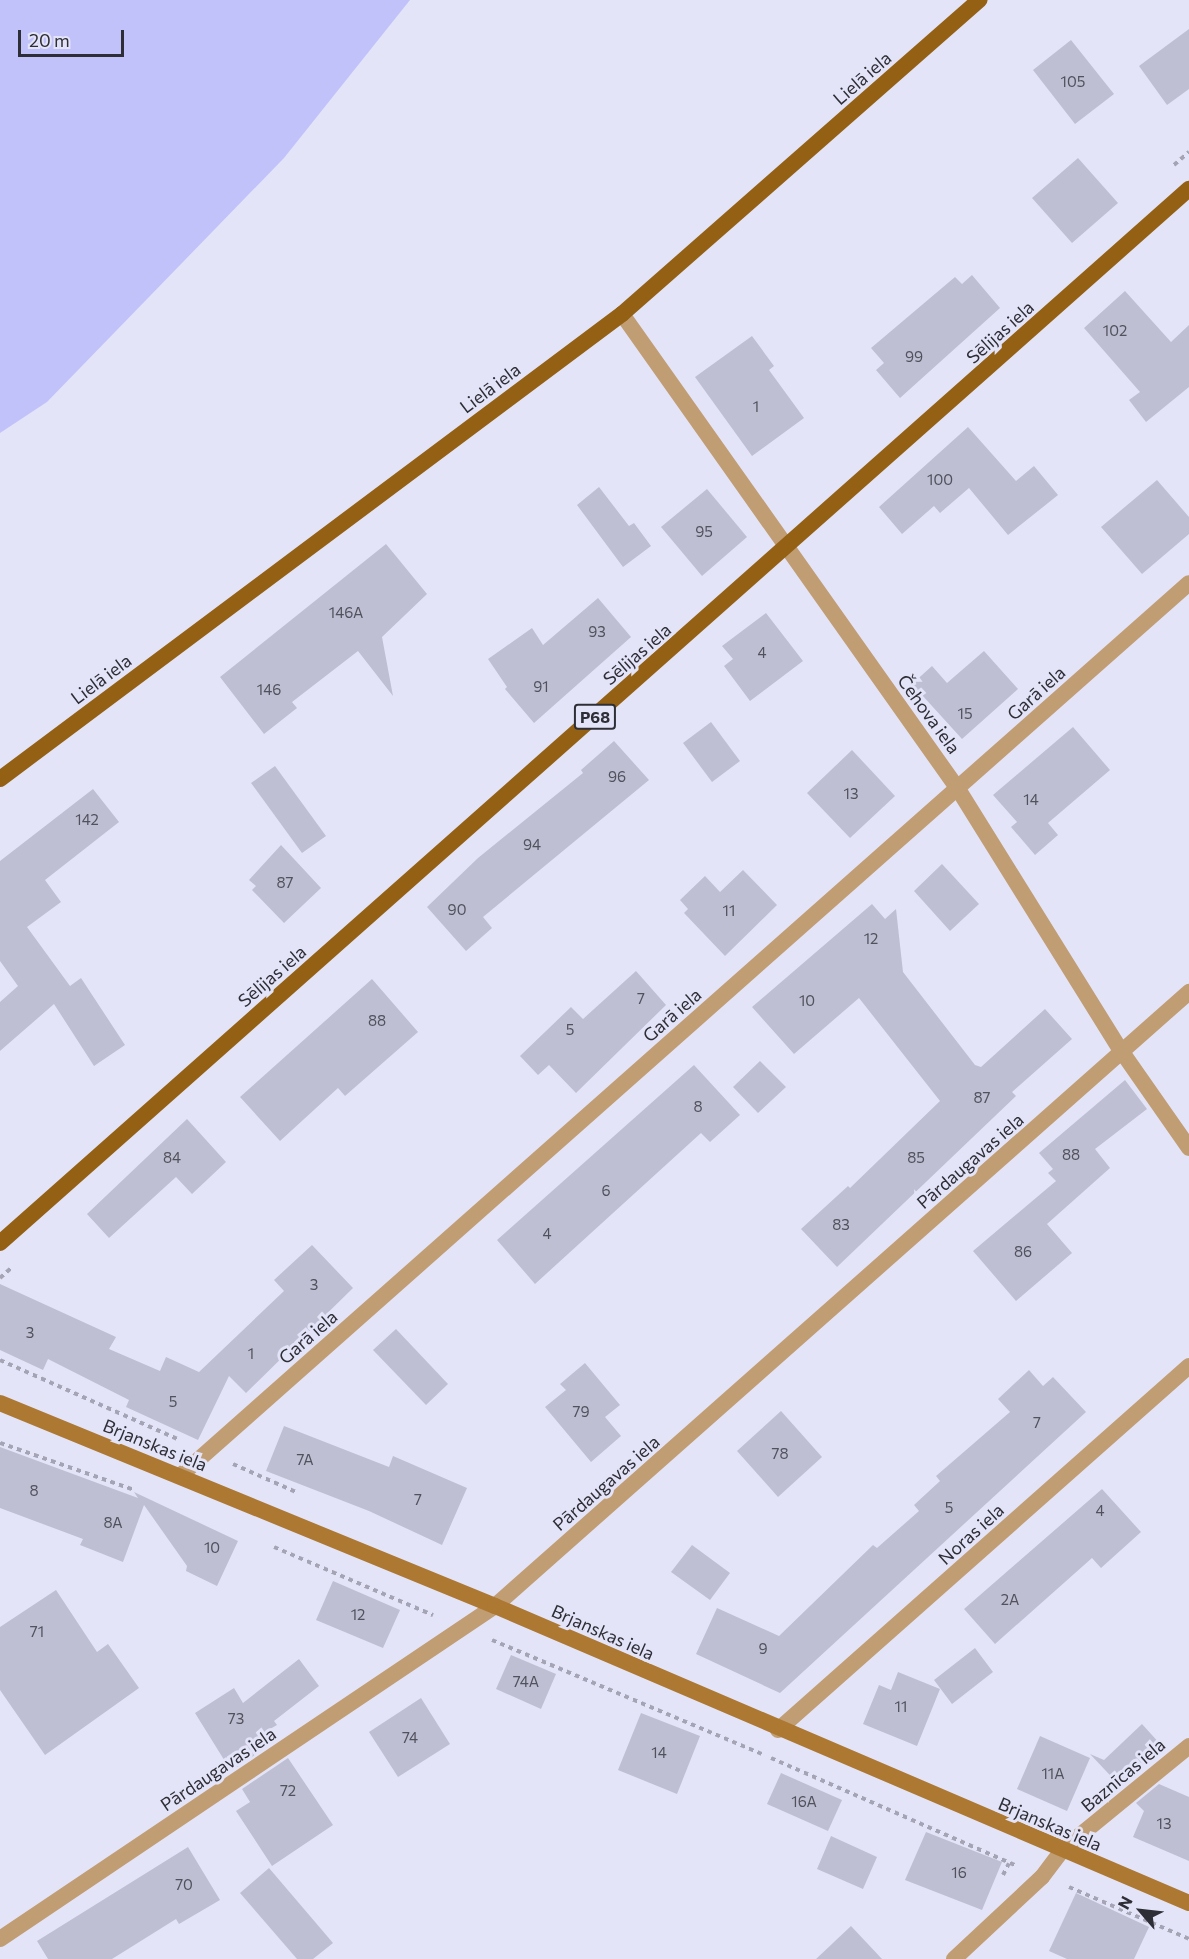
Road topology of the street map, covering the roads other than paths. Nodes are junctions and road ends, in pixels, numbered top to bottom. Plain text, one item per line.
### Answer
1 (980, 0) edge
2 (1189, 189) edge
3 (622, 314) junction
4 (786, 548) junction
5 (1189, 583) edge
6 (0, 779) edge
7 (958, 789) junction
8 (1189, 992) edge
9 (1122, 1052) junction
10 (1189, 1148) edge
11 (0, 1243) edge
12 (1189, 1366) edge
13 (0, 1403) edge
14 (180, 1476) junction
15 (495, 1606) junction
16 (778, 1730) junction
17 (1189, 1746) edge
18 (1062, 1850) junction
19 (1189, 1903) edge
20 (0, 1939) edge
21 (954, 1959) edge

1 - 3 main road, Lielā iela
2 - 4 main road, Sēlijas iela / P68
3 - 4 street, Čehova iela
3 - 6 main road, Lielā iela
4 - 7 street, Čehova iela
4 - 11 main road, Sēlijas iela / P68
5 - 7 street, Garā iela
7 - 9 street, Čehova iela
7 - 14 street, Garā iela
8 - 9 street, Pārdaugavas iela
9 - 10 street, Čehova iela
9 - 15 street, Pārdaugavas iela
12 - 16 street, Noras iela
13 - 14 main road, Brjanskas iela
14 - 15 main road, Brjanskas iela
15 - 16 main road, Brjanskas iela
15 - 20 street, Pārdaugavas iela
16 - 18 main road, Brjanskas iela
17 - 18 street, Baznīcas iela
18 - 19 main road, Brjanskas iela
18 - 21 street, Baznīcas iela

